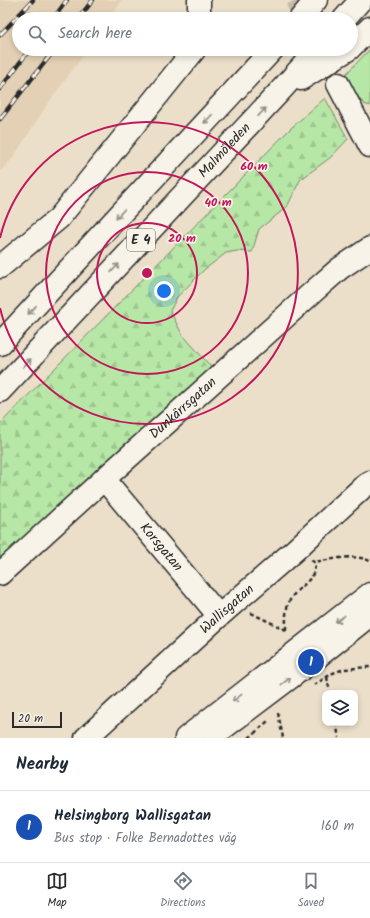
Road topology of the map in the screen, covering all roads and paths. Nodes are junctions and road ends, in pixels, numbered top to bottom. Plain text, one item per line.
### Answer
1 (199, 0) edge
2 (305, 0) edge
3 (316, 0) edge
4 (361, 0) edge
5 (199, 12) edge
6 (298, 12) edge
7 (306, 12) edge
8 (350, 12) edge
9 (370, 28) edge
10 (358, 40) edge
11 (189, 56) edge
12 (267, 56) edge
13 (312, 56) edge
14 (337, 56) edge
15 (338, 84) dead end
16 (282, 89) junction
17 (348, 103) junction
18 (370, 118) edge
19 (370, 146) edge
20 (370, 248) edge
21 (0, 267) edge
22 (0, 344) edge
23 (0, 391) edge
24 (104, 479) junction
25 (370, 482) edge
26 (295, 550) junction
27 (370, 561) edge
28 (314, 562) junction
29 (0, 574) edge
30 (370, 594) edge
31 (226, 610) junction
32 (370, 615) edge
33 (286, 630) junction
34 (288, 633) dead end
35 (370, 667) edge
36 (327, 677) junction
37 (309, 687) dead end
38 (329, 690) edge
39 (283, 709) dead end
40 (278, 713) junction
41 (337, 726) edge
42 (86, 738) edge
43 (186, 738) edge
44 (210, 738) edge
45 (249, 738) edge
46 (283, 738) edge
47 (339, 738) edge

1 - 5 main road
2 - 6 main road
3 - 7 main road
4 - 8 main road
9 - 10 main road
11 - 21 main road
12 -> 22 main road, E 4
13 - 16 main road, Malmöleden / E 4
14 - 16 main road
15 - 17 main road
23 -> 16 main road, Malmöleden / E 4
17 - 18 main road
17 - 19 main road
20 - 24 main road, Dunkärrsgatan
24 - 29 main road, Dunkärrsgatan
24 - 31 main road, Korsgatan
25 - 26 main road, Wallisgatan
26 - 28 path
26 - 31 main road, Wallisgatan
27 - 28 path
28 - 33 path
30 -> 43 main road
31 - 33 path
31 - 42 main road, Wallisgatan
44 -> 32 main road
33 - 34 path
35 - 36 path
36 - 37 path
36 - 38 path
39 - 40 path
40 - 45 path
40 - 46 path
41 - 47 path

